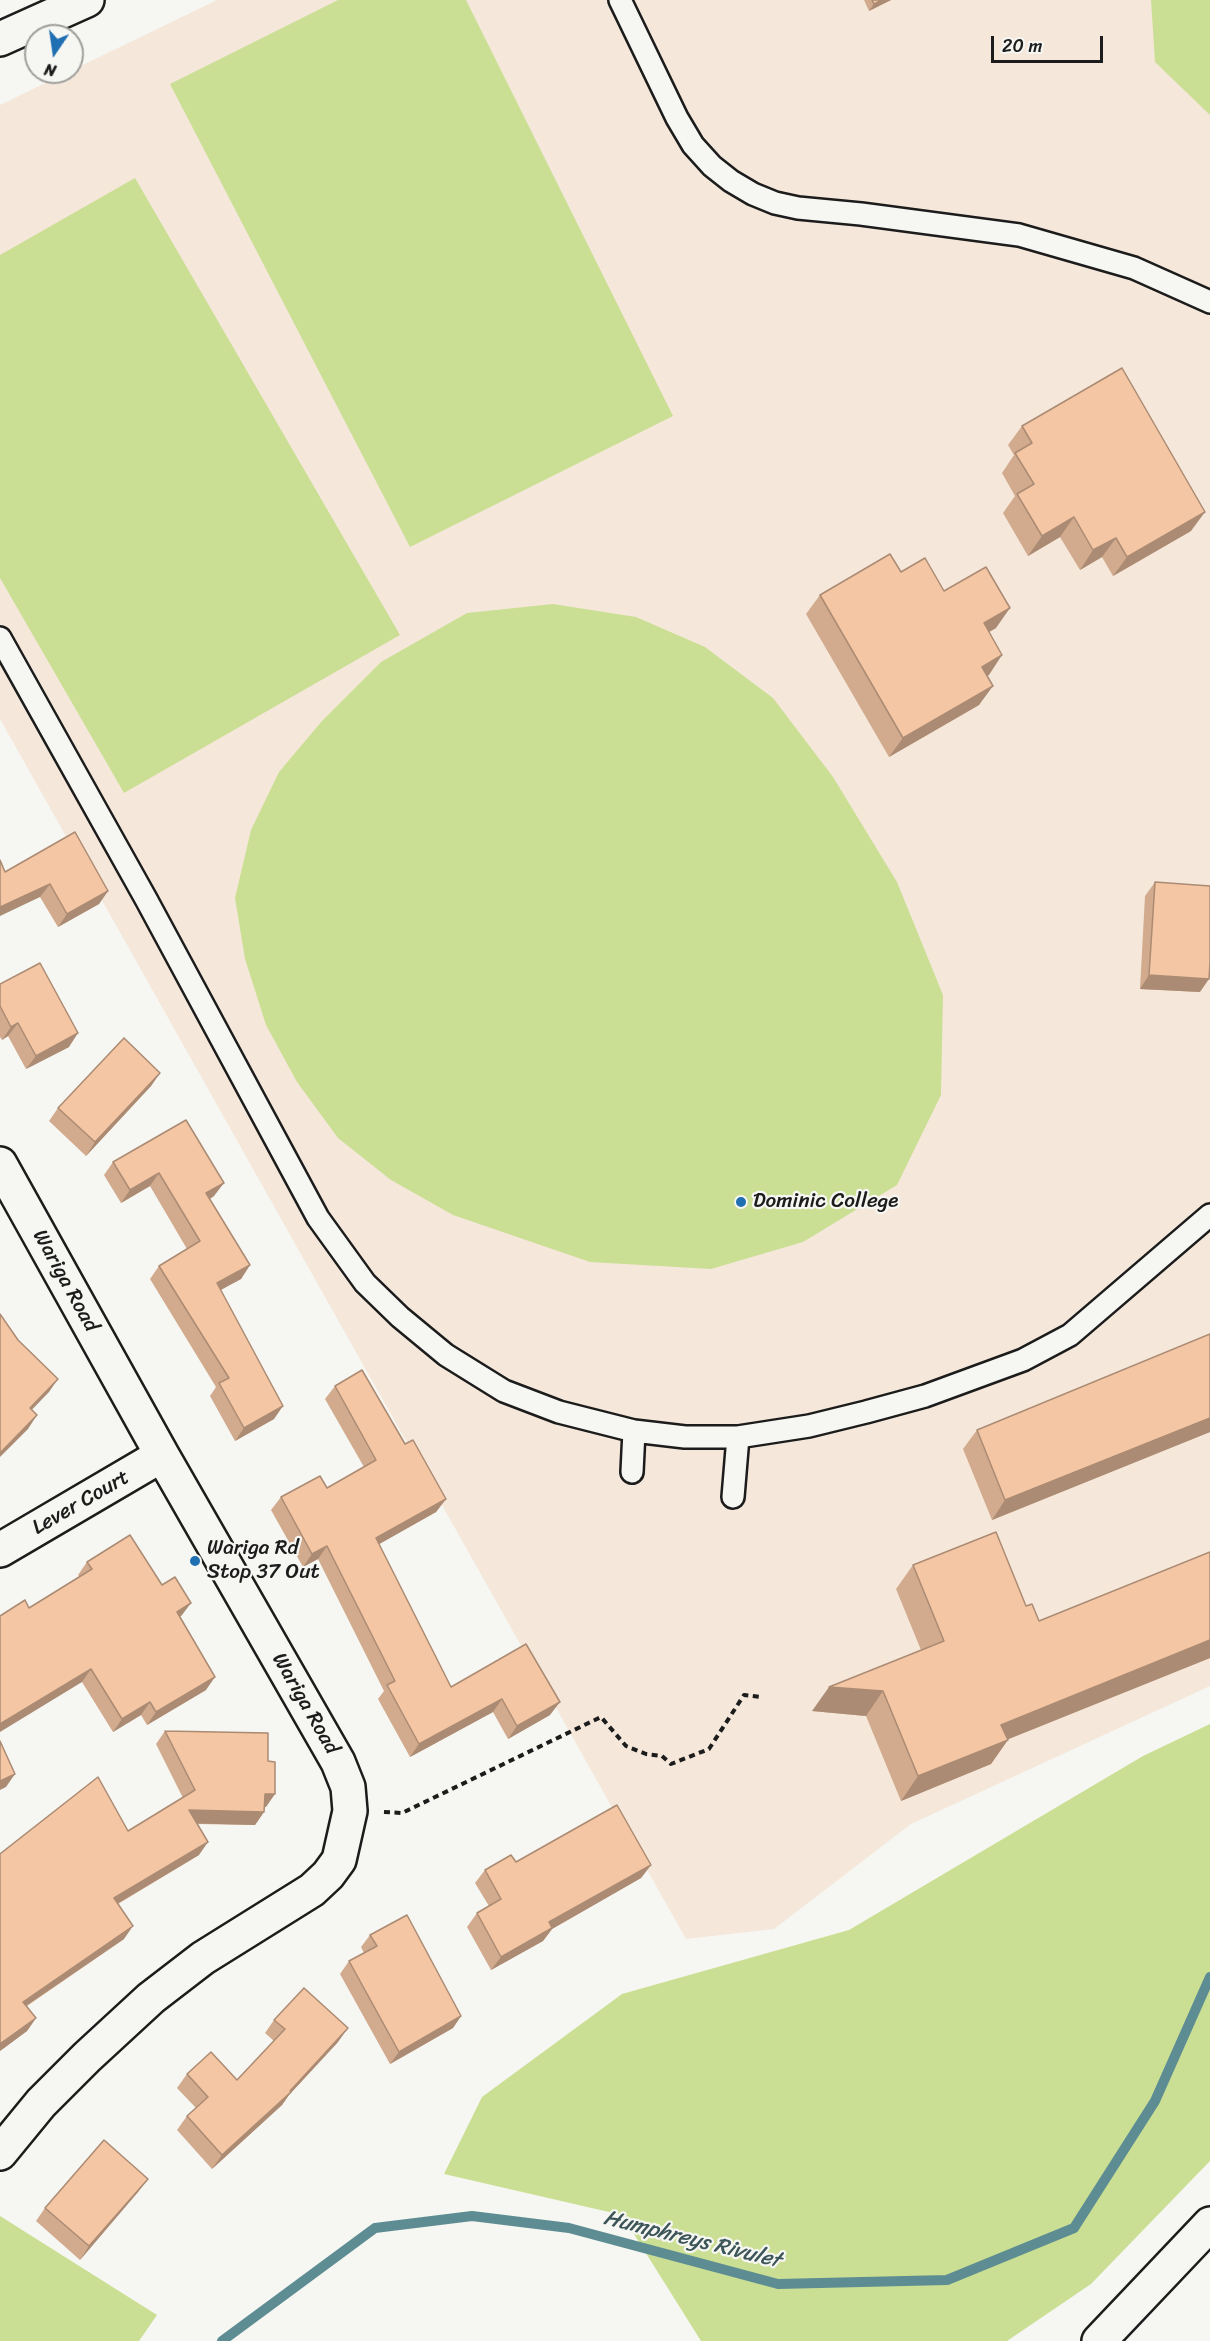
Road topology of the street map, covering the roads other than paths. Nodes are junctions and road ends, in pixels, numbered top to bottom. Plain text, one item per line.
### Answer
1 (87, 0) edge
2 (620, 0) edge
3 (0, 39) edge
4 (1210, 302) edge
5 (0, 638) edge
6 (0, 1164) edge
7 (1210, 1215) edge
8 (634, 1431) junction
9 (738, 1437) junction
10 (162, 1455) junction
11 (632, 1472) dead end
12 (733, 1497) dead end
13 (0, 1550) edge
14 (0, 2153) edge
15 (1204, 2244) edge
16 (1099, 2341) edge

1 - 3 street
2 - 4 lane
5 - 8 lane
6 - 10 street, Wariga Road
7 - 9 lane
8 - 9 lane
8 - 11 lane
9 - 12 lane
10 - 13 street, Lever Court
10 - 14 street, Wariga Road
15 - 16 street

